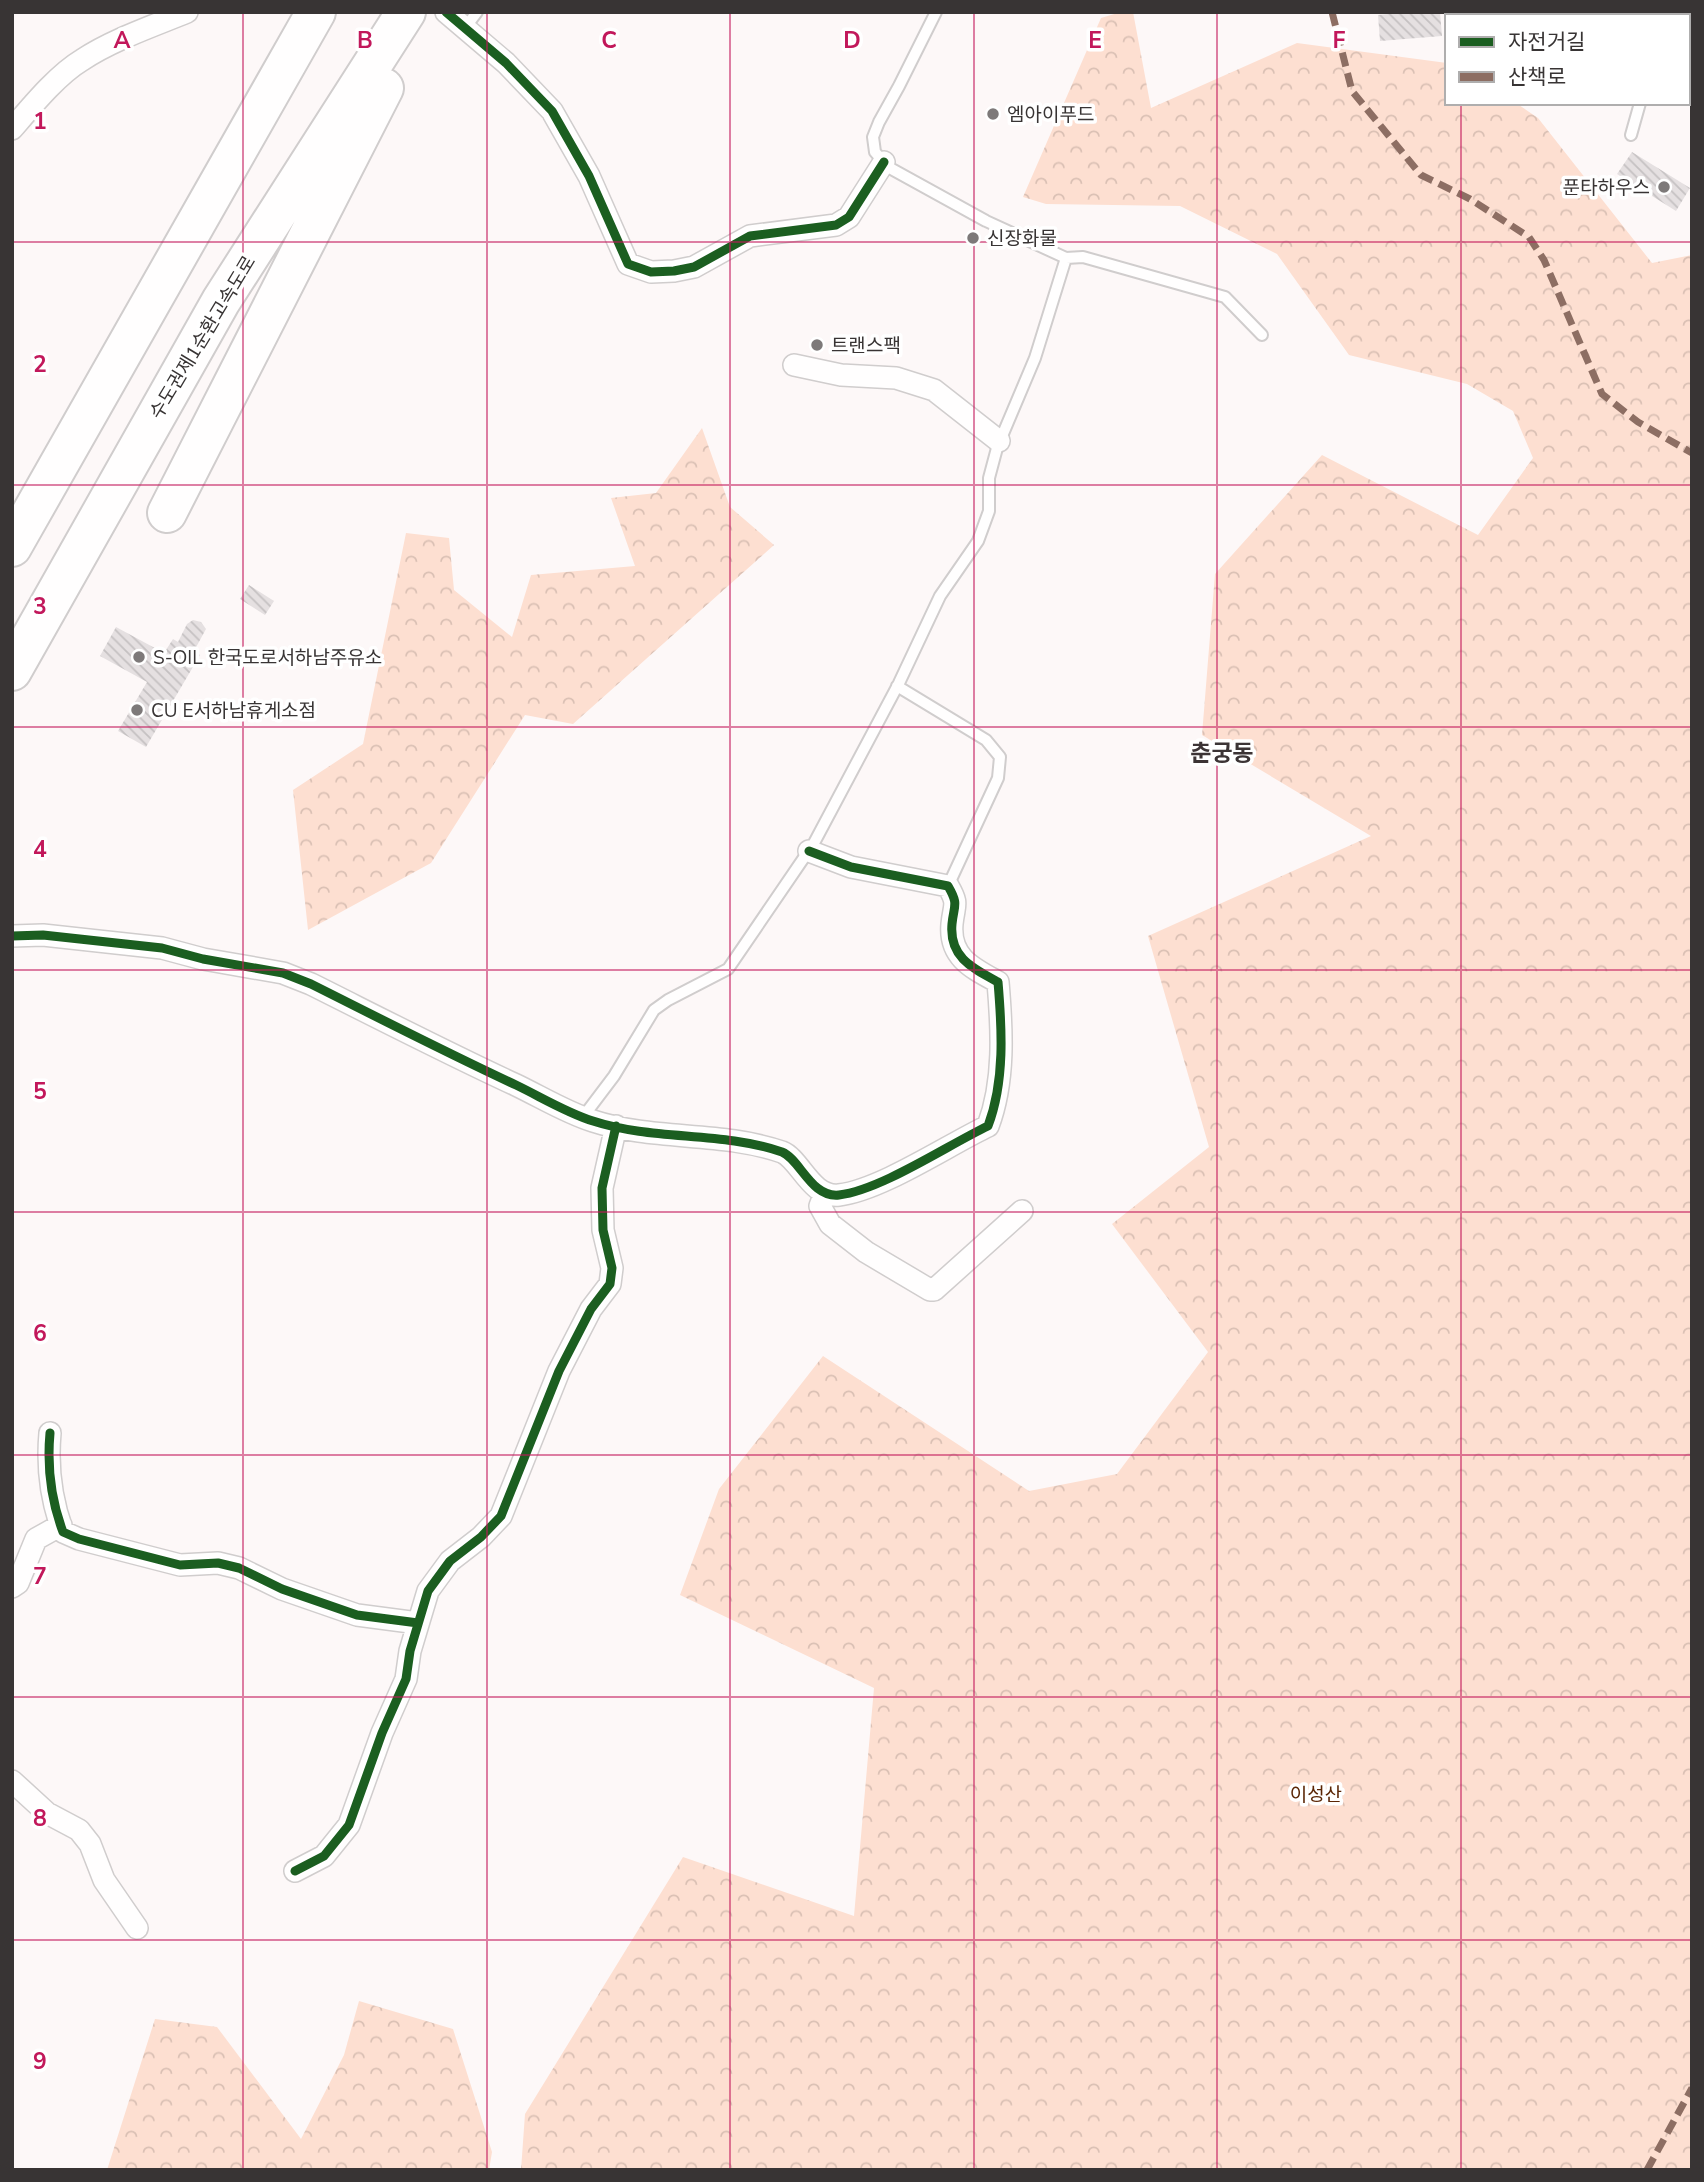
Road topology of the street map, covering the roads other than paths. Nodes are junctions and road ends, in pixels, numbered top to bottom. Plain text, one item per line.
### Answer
1 (187, 12) edge
2 (316, 12) edge
3 (446, 12) edge
4 (936, 12) edge
5 (471, 20) edge
6 (407, 24) edge
7 (1639, 105) edge
8 (12, 129) edge
9 (1631, 135) dead end
10 (884, 162) junction
11 (1066, 258) junction
12 (1262, 335) dead end
13 (794, 365) dead end
14 (999, 441) junction
15 (167, 513) dead end
16 (12, 547) edge
17 (45, 609) junction
18 (12, 658) edge
19 (12, 671) edge
20 (897, 686) junction
21 (808, 851) junction
22 (948, 886) junction
23 (12, 936) edge
24 (583, 1117) junction
25 (616, 1126) junction
26 (825, 1193) junction
27 (1021, 1211) dead end
28 (50, 1433) dead end
29 (61, 1525) junction
30 (12, 1587) edge
31 (418, 1623) junction
32 (12, 1781) edge
33 (295, 1871) dead end
34 (137, 1928) dead end

1 - 8 street
2 - 16 highway
3 - 5 street
4 - 10 lane
5 - 10 street
6 - 15 highway
6 - 17 highway, 수도권제1순환고속도로
7 - 9 lane
10 - 11 lane
11 - 12 lane
11 - 14 lane
13 - 14 street
14 - 20 lane
17 - 18 highway
17 - 19 highway, 수도권제1순환고속도로
20 - 21 lane
20 - 22 lane
21 - 22 street
21 - 24 lane
22 - 26 street
23 - 24 street
24 - 25 street
25 - 26 street
25 - 31 street
26 - 27 street
28 - 29 street
29 - 30 street
29 - 31 street
31 - 33 street
32 - 34 street

